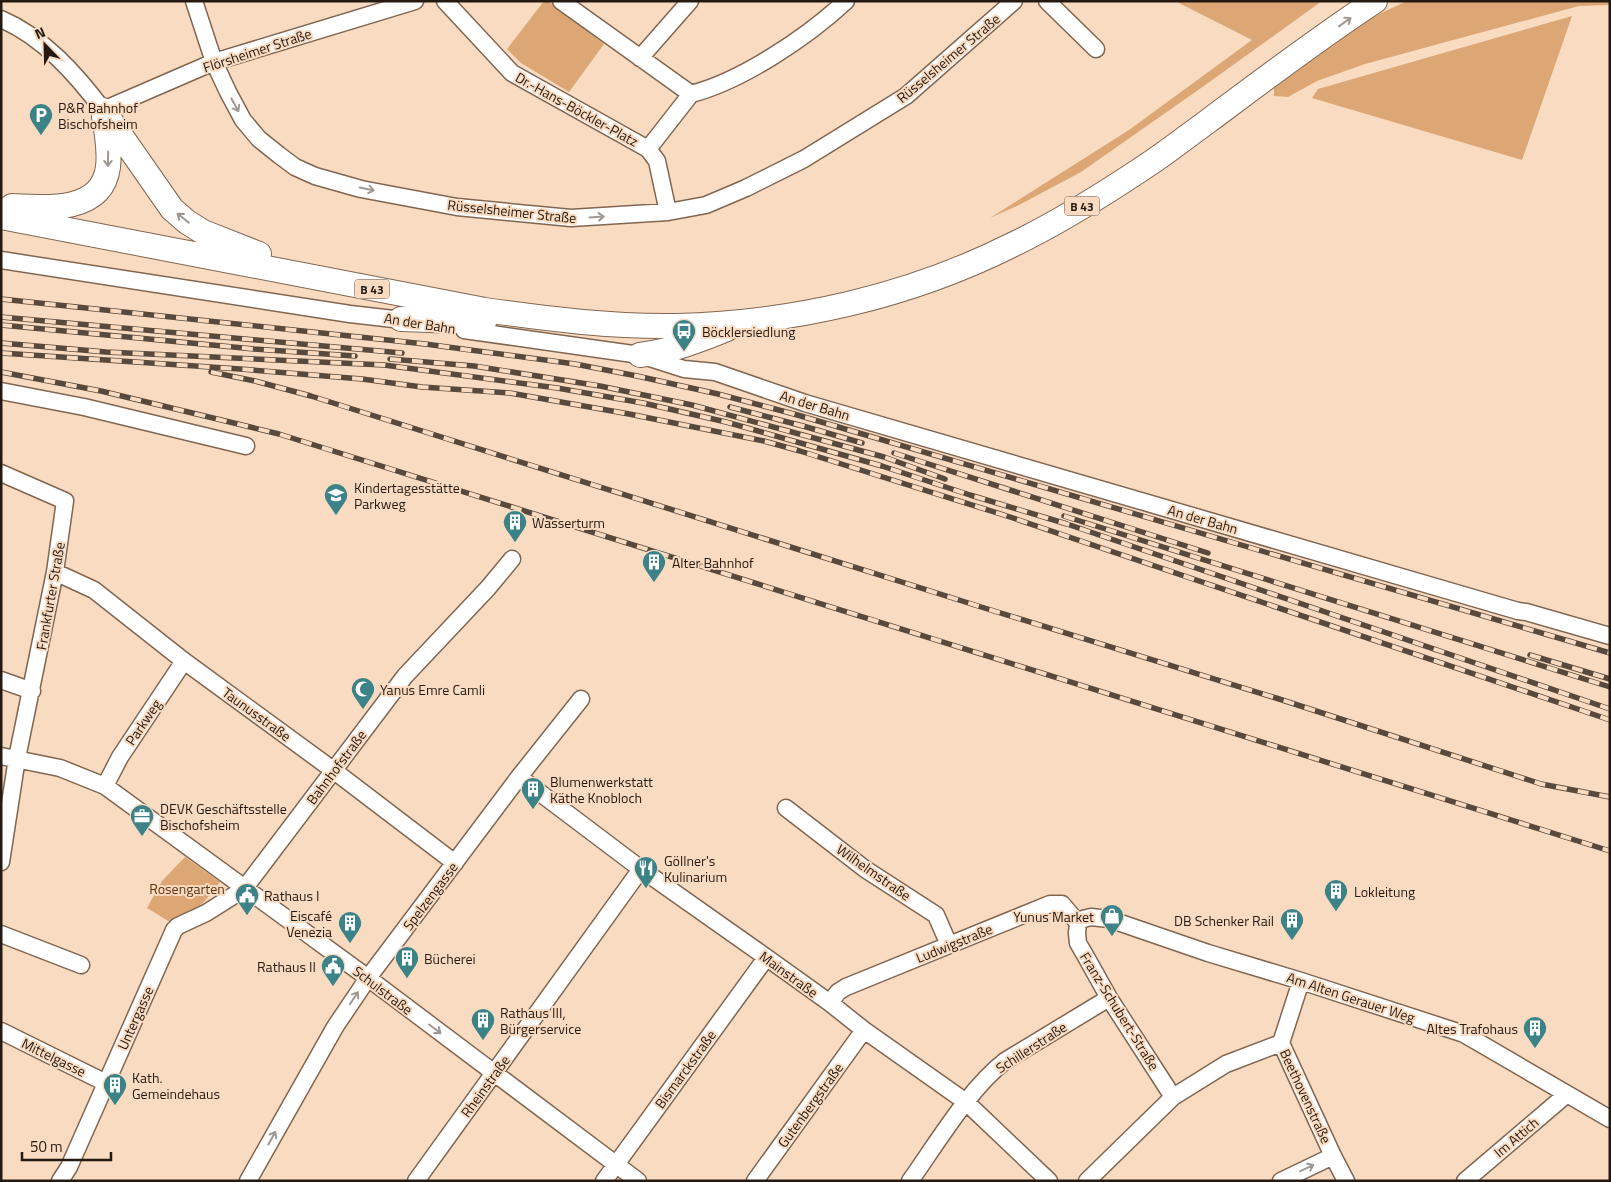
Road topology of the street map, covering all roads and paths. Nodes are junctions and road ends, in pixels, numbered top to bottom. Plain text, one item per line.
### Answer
1 (194, 1) edge
2 (415, 1) edge
3 (446, 1) edge
4 (561, 1) edge
5 (690, 1) edge
6 (846, 1) edge
7 (1014, 1) edge
8 (1047, 1) edge
9 (1345, 1) edge
10 (1375, 1) edge
11 (8, 22) edge
12 (1096, 49) dead end
13 (640, 58) junction
14 (214, 62) junction
15 (691, 94) junction
16 (103, 110) junction
17 (648, 149) junction
18 (4, 209) edge
19 (668, 212) junction
20 (259, 254) junction
21 (1, 260) edge
22 (546, 318) junction
23 (401, 320) junction
24 (747, 321) junction
25 (640, 355) junction
26 (1, 391) edge
27 (246, 446) dead end
28 (1, 473) edge
29 (512, 559) dead end
30 (55, 572) junction
31 (1610, 636) edge
32 (184, 661) junction
33 (1, 680) edge
34 (32, 690) junction
35 (581, 699) dead end
36 (9, 757) edge
37 (333, 770) junction
38 (519, 777) junction
39 (106, 786) junction
40 (786, 808) dead end
41 (1, 862) edge
42 (455, 863) junction
43 (641, 869) junction
44 (244, 889) junction
45 (1078, 923) junction
46 (1, 934) edge
47 (949, 945) junction
48 (766, 958) junction
49 (82, 965) dead end
50 (368, 978) junction
51 (1302, 981) junction
52 (1109, 998) junction
53 (830, 1003) junction
54 (864, 1030) junction
55 (1, 1031) edge
56 (1281, 1043) junction
57 (494, 1073) junction
58 (106, 1083) junction
59 (1568, 1094) junction
60 (1173, 1097) junction
61 (966, 1102) junction
62 (1610, 1119) edge
63 (1333, 1156) junction
64 (616, 1164) junction
65 (60, 1181) edge
66 (248, 1181) edge
67 (416, 1181) edge
68 (604, 1181) edge
69 (638, 1181) edge
70 (755, 1181) edge
71 (910, 1181) edge
72 (1049, 1181) edge
73 (1087, 1181) edge
74 (1281, 1181) edge
75 (1346, 1181) edge
76 (1465, 1181) edge

1 - 14 street, Rüsselsheimer Straße
2 - 14 street, Flörsheimer Straße
3 - 17 street, Dr.-Hans-Böckler-Platz
4 - 13 street
5 - 13 street
6 - 15 street
7 - 19 street, Rüsselsheimer Straße
8 - 12 street
9 - 20 highway, B 43
24 -> 10 highway, B 43
11 - 16 street
13 - 15 street
14 - 16 street, Flörsheimer Straße
14 -> 19 street, Rüsselsheimer Straße
15 - 17 street, Dr.-Hans-Böckler-Platz
16 -> 18 highway
20 -> 16 highway
17 - 19 street, Dr.-Hans-Böckler-Platz
18 - 20 highway, B 43
18 - 22 highway, B 43
21 - 23 street, An der Bahn
22 - 23 highway
22 - 24 highway, B 43
23 - 25 street, An der Bahn
24 - 25 highway
25 - 31 street, An der Bahn
26 - 27 street
28 - 30 street, Frankfurter Straße
29 - 37 street, Bahnhofstraße
30 - 32 street, Taunusstraße
30 - 34 street, Frankfurter Straße
32 - 37 street, Taunusstraße
32 - 39 street, Parkweg
33 - 34 street
34 - 36 street, Frankfurter Straße
35 - 38 street, Spelzengasse
36 - 39 street, Schulstraße
36 - 41 street, Frankfurter Straße
37 - 42 street, Taunusstraße
37 - 44 street, Bahnhofstraße
38 - 42 street, Spelzengasse
38 - 43 street, Mainstraße
39 - 44 street, Schulstraße
40 - 47 street, Wilhelmstraße
42 - 50 street, Spelzengasse
43 - 48 street, Mainstraße
43 - 57 street, Rheinstraße
44 - 50 street, Schulstraße
44 - 58 street, Untergasse
45 - 47 street, Ludwigstraße
45 - 51 street, Am Alten Gerauer Weg
45 - 52 street, Franz-Schubert-Straße
46 - 49 street
47 - 53 street, Ludwigstraße
48 - 53 street, Mainstraße
48 - 64 street, Bismarckstraße
50 -> 57 street, Schulstraße
66 -> 50 street, Spelzengasse
51 - 56 street, Beethovenstraße
51 - 59 street, Am Alten Gerauer Weg
52 - 60 street, Franz-Schubert-Straße
52 - 61 street, Schillerstraße
53 - 54 street, Mainstraße
54 - 61 street, Mainstraße
54 - 70 street, Gutenbergstraße
55 - 58 street, Mittelgasse
56 - 60 street
56 - 63 street, Beethovenstraße
57 - 64 street, Schulstraße
57 - 67 street, Rheinstraße
58 - 65 street, Untergasse
59 - 62 street, Am Alten Gerauer Weg
59 - 76 street, Im Attich
60 - 73 street
61 - 71 street, Schillerstraße
61 - 72 street, Mainstraße
74 -> 63 street
63 - 75 street, Beethovenstraße
64 - 68 street, Bismarckstraße
64 - 69 street, Schulstraße

